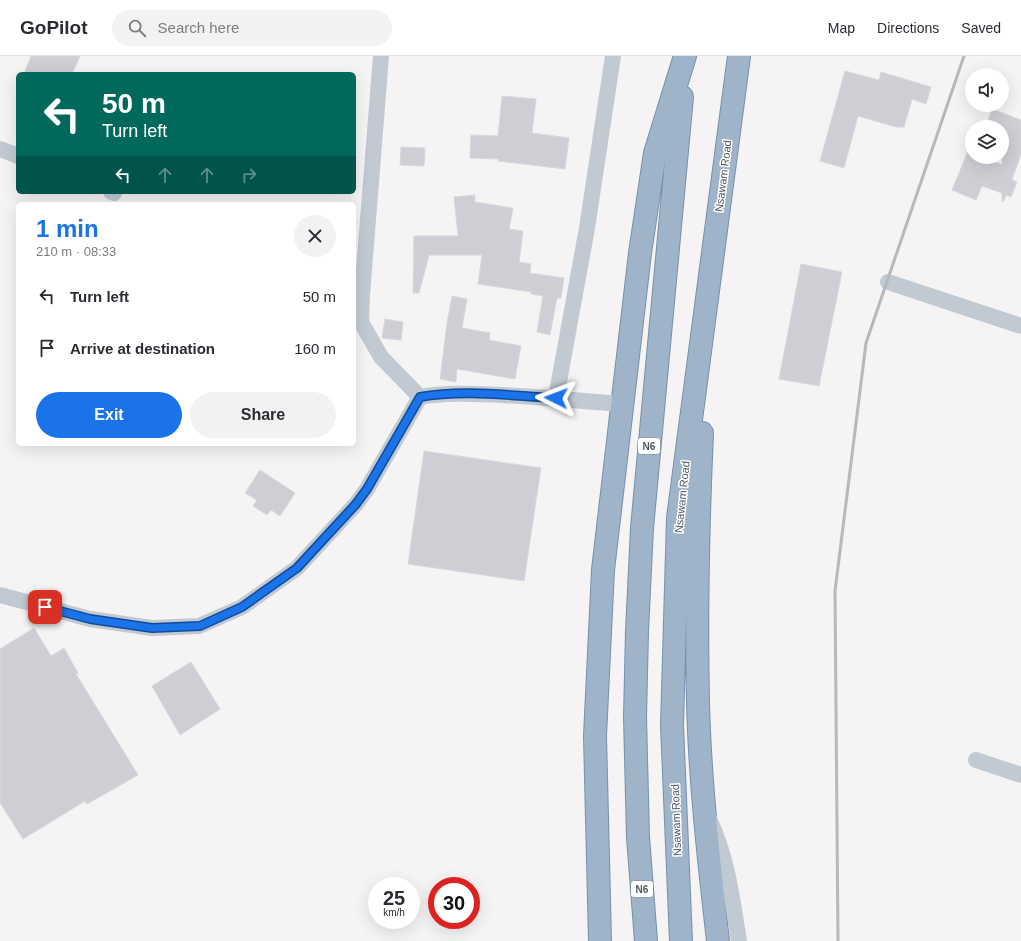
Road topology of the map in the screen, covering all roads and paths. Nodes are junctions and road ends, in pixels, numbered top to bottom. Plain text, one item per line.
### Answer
1 (381, 56) edge
2 (613, 56) edge
3 (685, 56) edge
4 (739, 56) edge
5 (0, 149) edge
6 (16, 155) edge
7 (888, 282) dead end
8 (709, 287) junction
9 (1021, 326) edge
10 (420, 397) junction
11 (556, 398) junction
12 (621, 404) junction
13 (0, 595) edge
14 (976, 760) dead end
15 (1021, 775) edge
16 (704, 810) junction
17 (600, 940) edge
18 (646, 941) edge
19 (681, 941) edge
20 (718, 941) edge
21 (739, 941) edge

1 - 10 street
2 - 11 street
3 - 12 highway
3 - 18 highway, N6
4 - 8 highway, Nsawam Road
5 - 6 street
7 - 9 street
8 - 16 highway
8 - 19 highway, Nsawam Road
10 - 11 street
10 - 13 street
11 - 12 street
12 - 17 highway
14 - 15 street
16 - 20 highway
16 - 21 street

